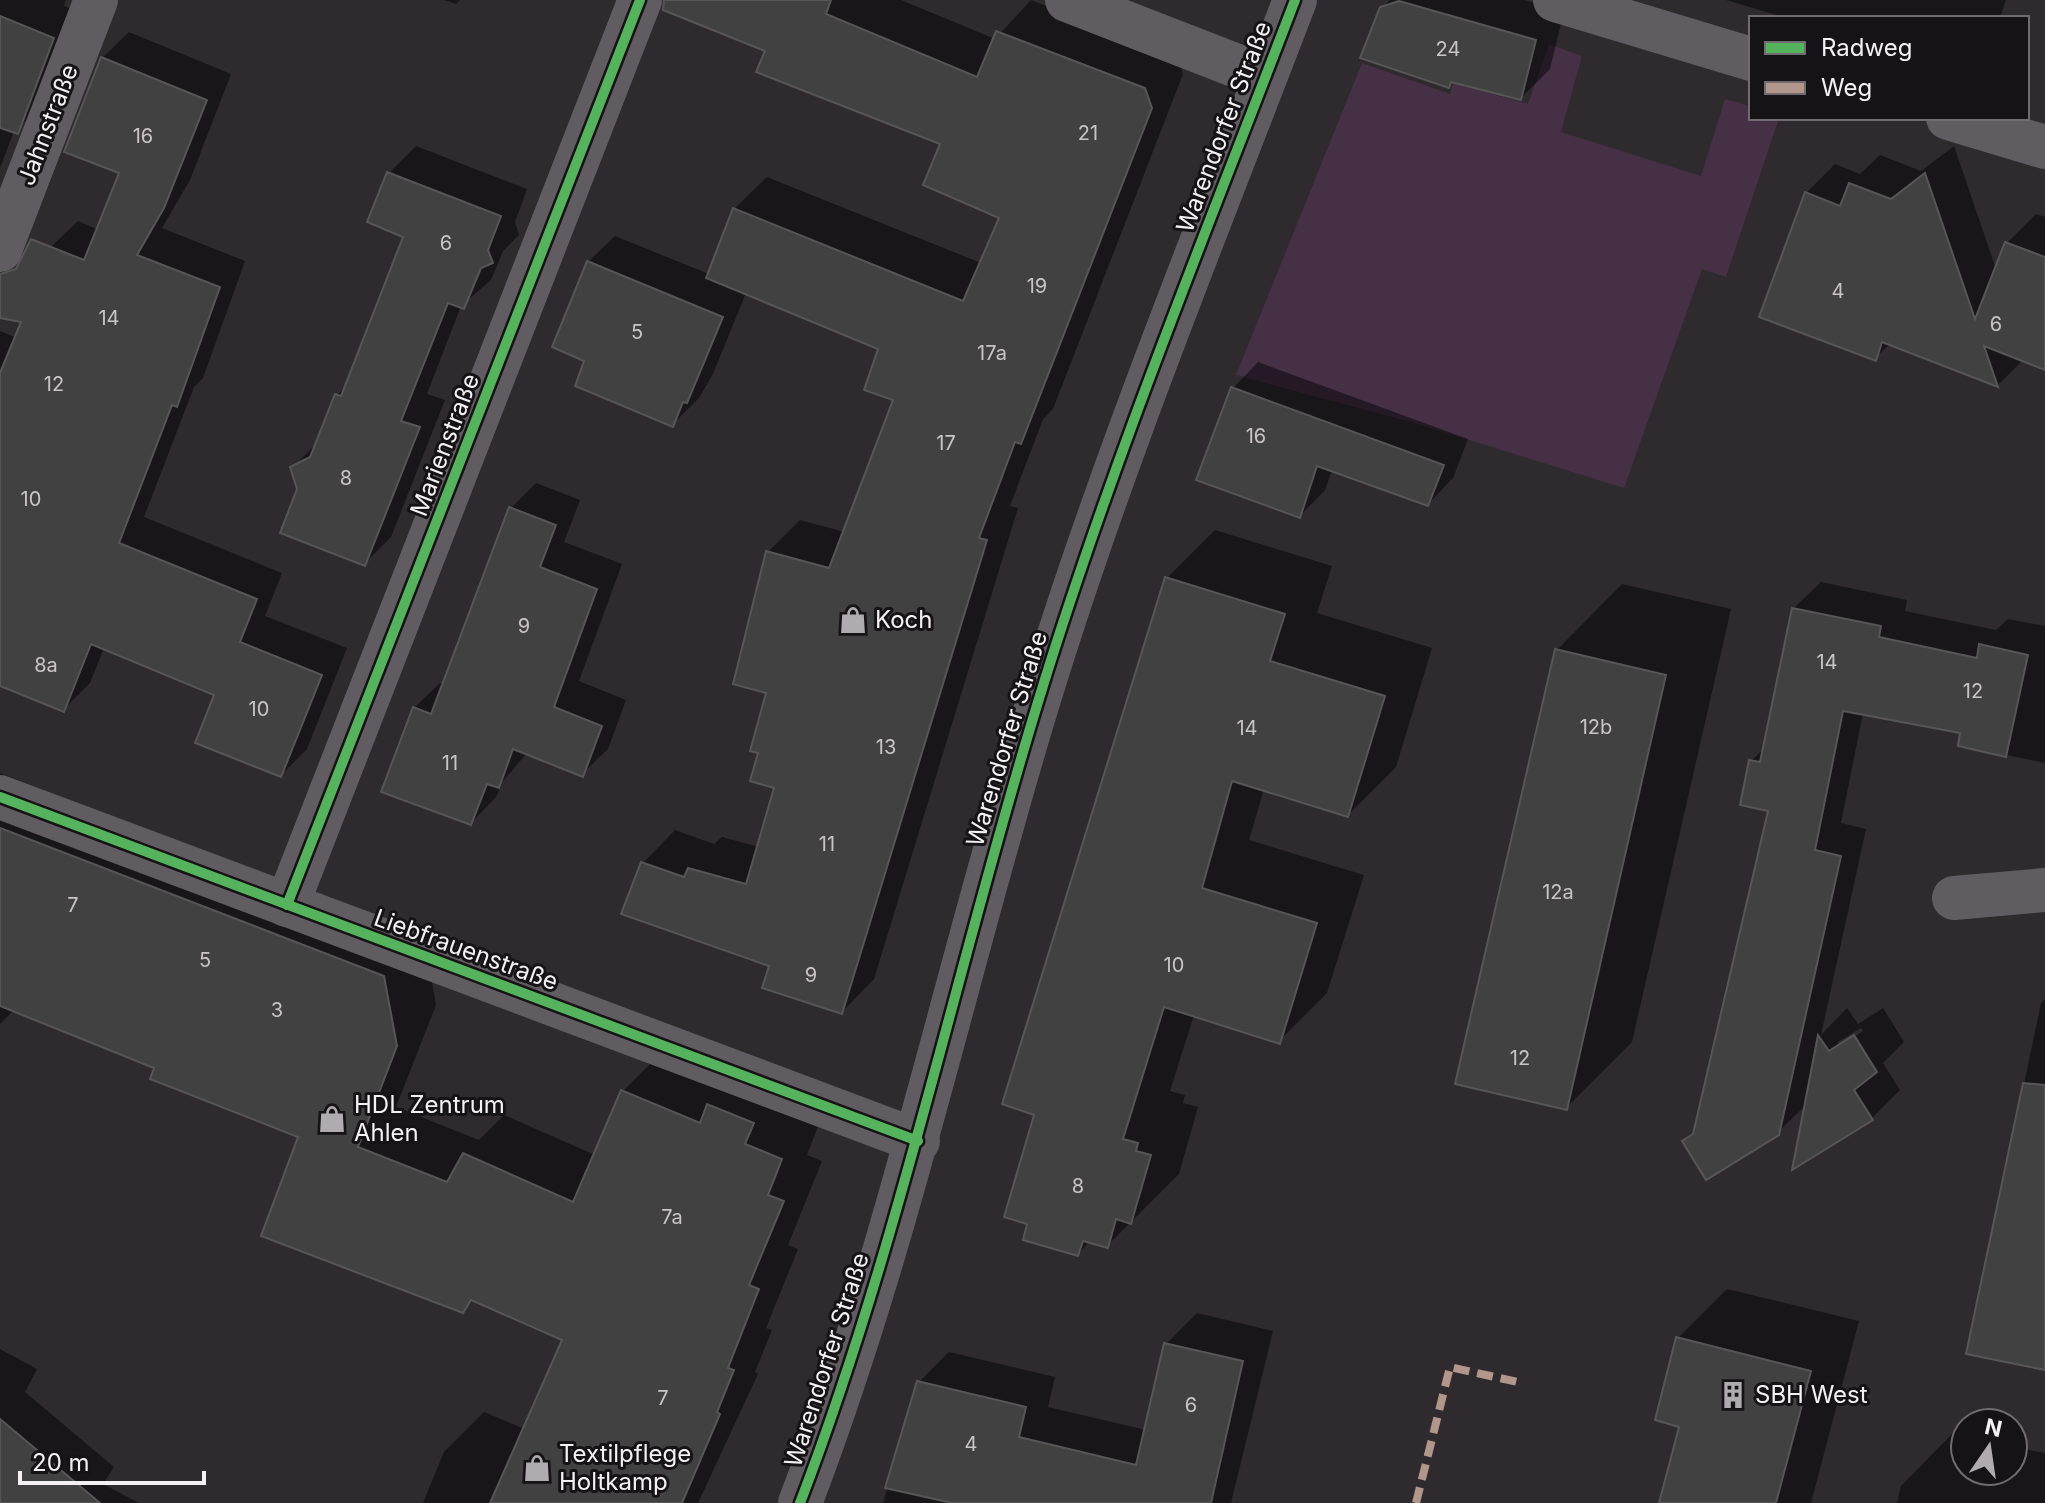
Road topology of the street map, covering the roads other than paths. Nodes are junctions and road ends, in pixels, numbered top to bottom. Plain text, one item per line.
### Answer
1 (96, 0) edge
2 (640, 0) edge
3 (1067, 0) edge
4 (1295, 0) edge
5 (1555, 0) edge
6 (1749, 58) edge
7 (1265, 77) junction
8 (1955, 120) edge
9 (2045, 147) edge
10 (0, 250) edge
11 (0, 797) edge
12 (2045, 890) edge
13 (1954, 898) dead end
14 (287, 905) junction
15 (918, 1141) junction
16 (800, 1503) edge

1 - 10 street, Jahnstraße
2 - 14 street, Marienstraße
3 - 7 street
4 - 7 street, Warendorfer Straße
5 - 6 street
7 - 15 street, Warendorfer Straße
8 - 9 street
11 - 14 street, Liebfrauenstraße
12 - 13 street
14 - 15 street, Liebfrauenstraße
15 - 16 street, Warendorfer Straße

